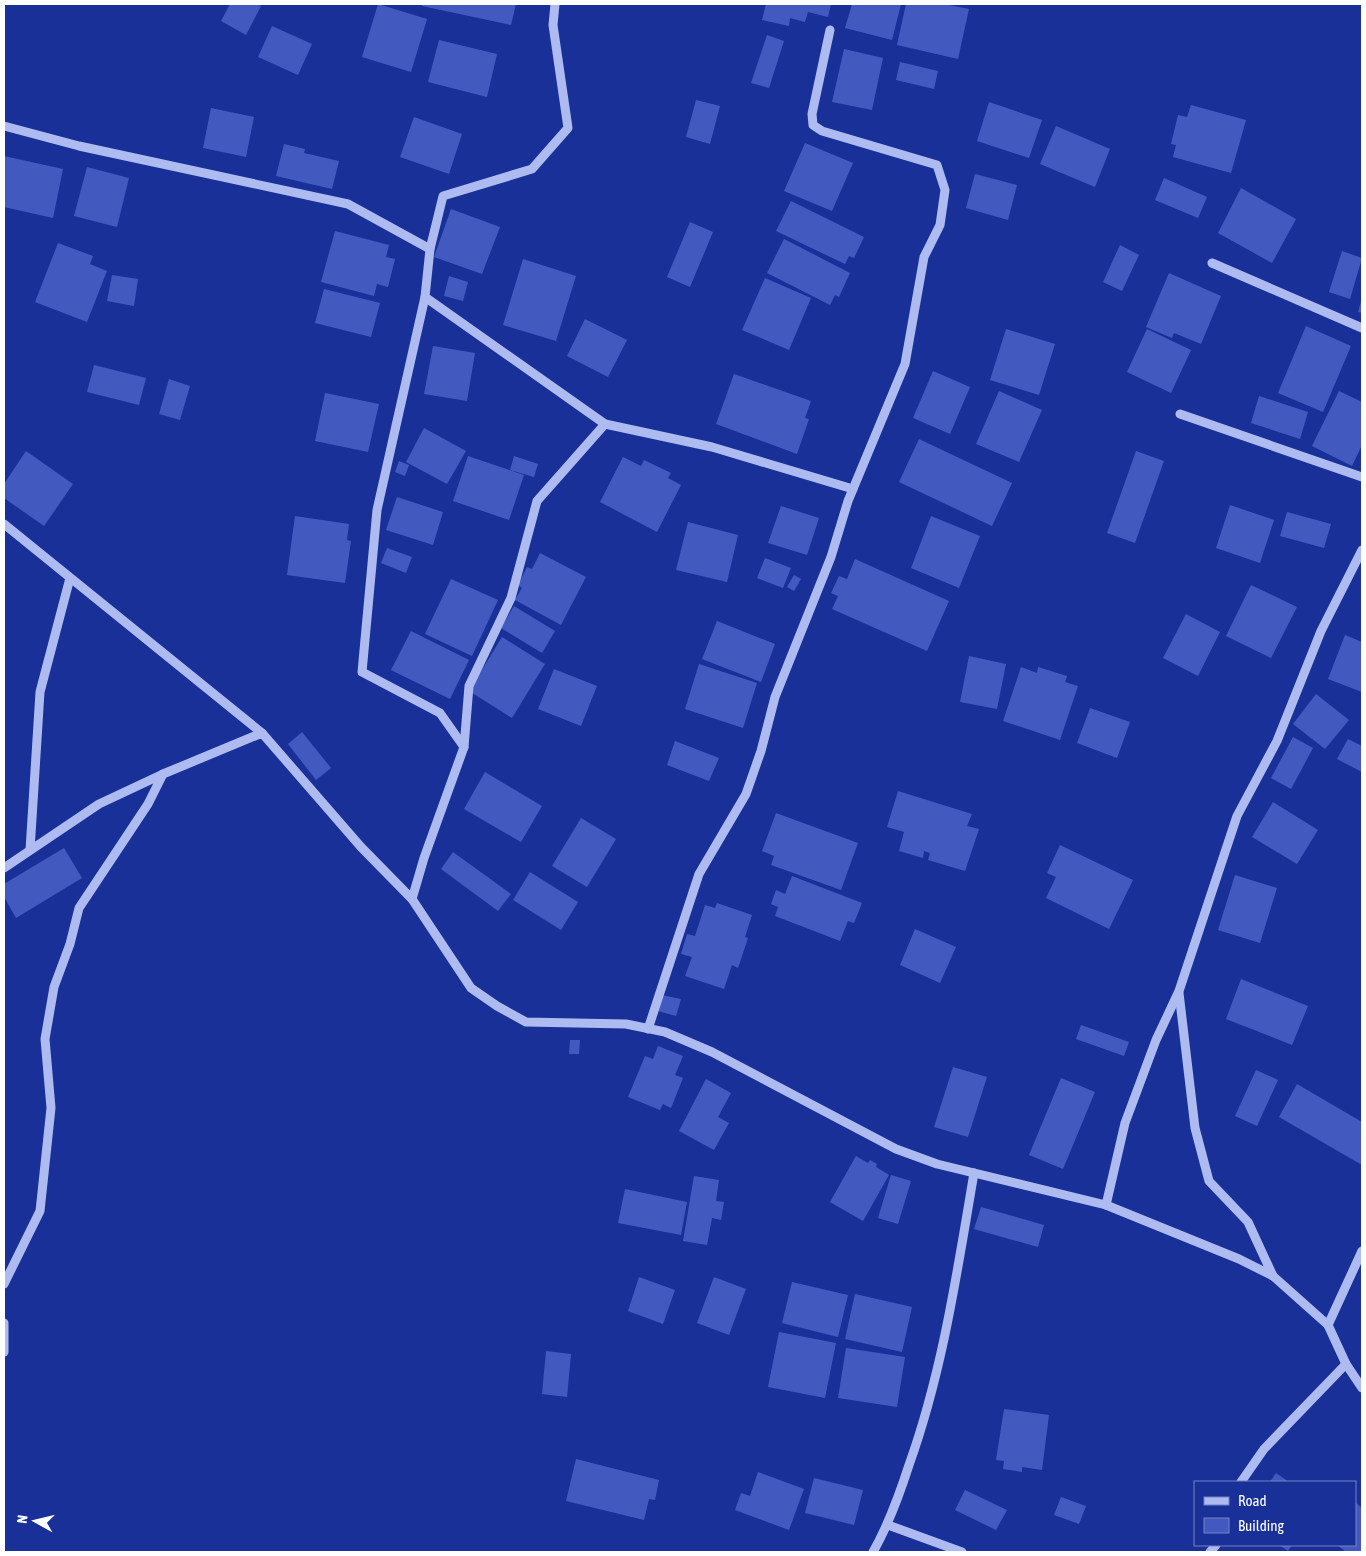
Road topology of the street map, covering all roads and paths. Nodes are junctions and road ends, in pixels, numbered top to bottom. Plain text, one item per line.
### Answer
1 (555, 4) edge
2 (830, 30) dead end
3 (4, 126) edge
4 (430, 249) junction
5 (1212, 263) dead end
6 (425, 297) junction
7 (1362, 328) edge
8 (1180, 414) dead end
9 (605, 424) junction
10 (1362, 477) edge
11 (853, 489) junction
12 (4, 524) edge
13 (1362, 550) edge
14 (70, 578) junction
15 (262, 733) junction
16 (464, 747) junction
17 (163, 774) junction
18 (30, 850) junction
19 (4, 868) edge
20 (412, 899) junction
21 (1179, 991) junction
22 (648, 1029) junction
23 (974, 1173) junction
24 (1106, 1205) junction
25 (1362, 1251) edge
26 (1272, 1276) junction
27 (4, 1284) edge
28 (4, 1324) edge
29 (1328, 1325) junction
30 (4, 1352) edge
31 (1346, 1364) junction
32 (1362, 1388) edge
33 (1242, 1481) edge
34 (888, 1525) junction
35 (873, 1552) edge
36 (962, 1552) edge

1 - 4 street
2 - 11 street
3 - 4 street
4 - 6 street
5 - 7 street
6 - 9 street
6 - 16 street
8 - 10 street
9 - 11 street
9 - 16 street
11 - 22 street
12 - 14 street
13 - 21 street
14 - 15 street
14 - 18 street
15 - 17 street
15 - 20 street
16 - 20 street
17 - 18 street
17 - 27 street
18 - 19 street
20 - 22 street
21 - 24 street
21 - 26 street
22 - 23 street
23 - 24 street
23 - 34 street
24 - 26 street
25 - 29 street
26 - 29 street
28 - 30 street
29 - 31 street
31 - 32 street
31 - 33 street
34 - 35 street
34 - 36 street

